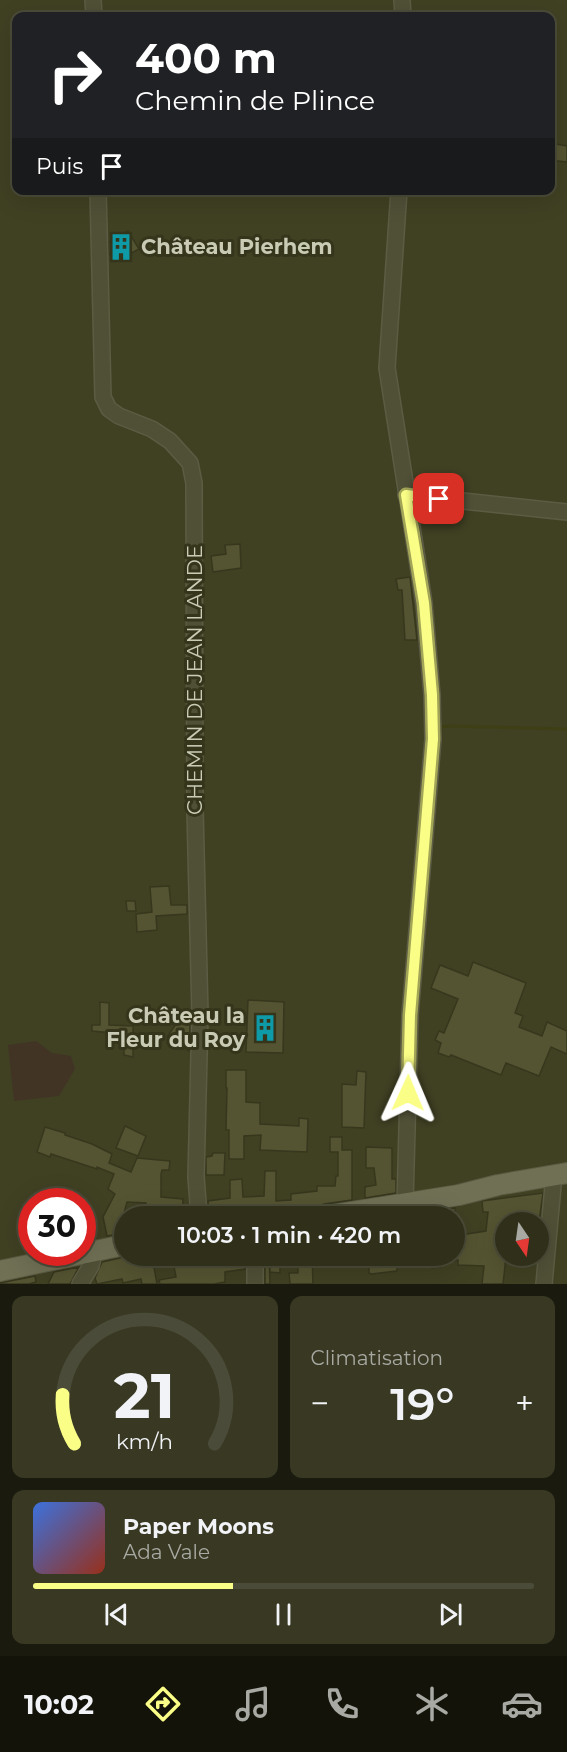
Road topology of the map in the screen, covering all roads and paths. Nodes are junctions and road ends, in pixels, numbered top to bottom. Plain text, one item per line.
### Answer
1 (98, 195) edge
2 (399, 195) edge
3 (406, 495) junction
4 (567, 512) edge
5 (560, 1174) edge
6 (405, 1204) junction
7 (198, 1206) edge
8 (392, 1206) edge
9 (114, 1247) edge
10 (96, 1250) edge
11 (23, 1266) edge
12 (91, 1266) edge
13 (255, 1266) edge
14 (0, 1271) edge
15 (80, 1284) edge
16 (255, 1284) edge
17 (544, 1284) edge

1 - 7 street, CHEMIN DE JEAN LANDE
2 - 3 street
3 - 4 street
3 - 6 street
5 - 6 main road
5 - 17 street
6 - 8 main road
9 - 10 main road
11 - 14 main road
12 - 15 street
13 - 16 street

